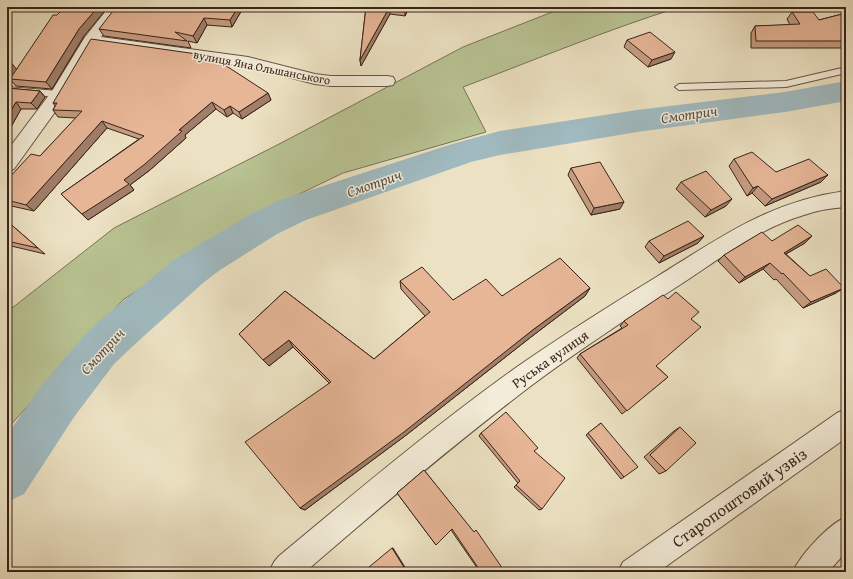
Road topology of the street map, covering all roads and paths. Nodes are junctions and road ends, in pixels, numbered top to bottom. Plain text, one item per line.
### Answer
1 (117, 7) edge
2 (90, 40) junction
3 (846, 70) edge
4 (387, 81) dead end
5 (680, 87) dead end
6 (7, 90) edge
7 (59, 94) junction
8 (7, 164) edge
9 (846, 199) edge
10 (846, 422) edge
11 (846, 531) edge
12 (284, 572) edge
13 (633, 572) edge
14 (808, 572) edge

1 - 2 street
2 - 4 street, вулиця Яна Ольшанського
2 - 7 street
3 - 5 lane
6 - 7 lane
7 - 8 street
9 - 12 street, Руська вулиця
10 - 13 street, Старопоштовий узвіз
11 - 14 street

